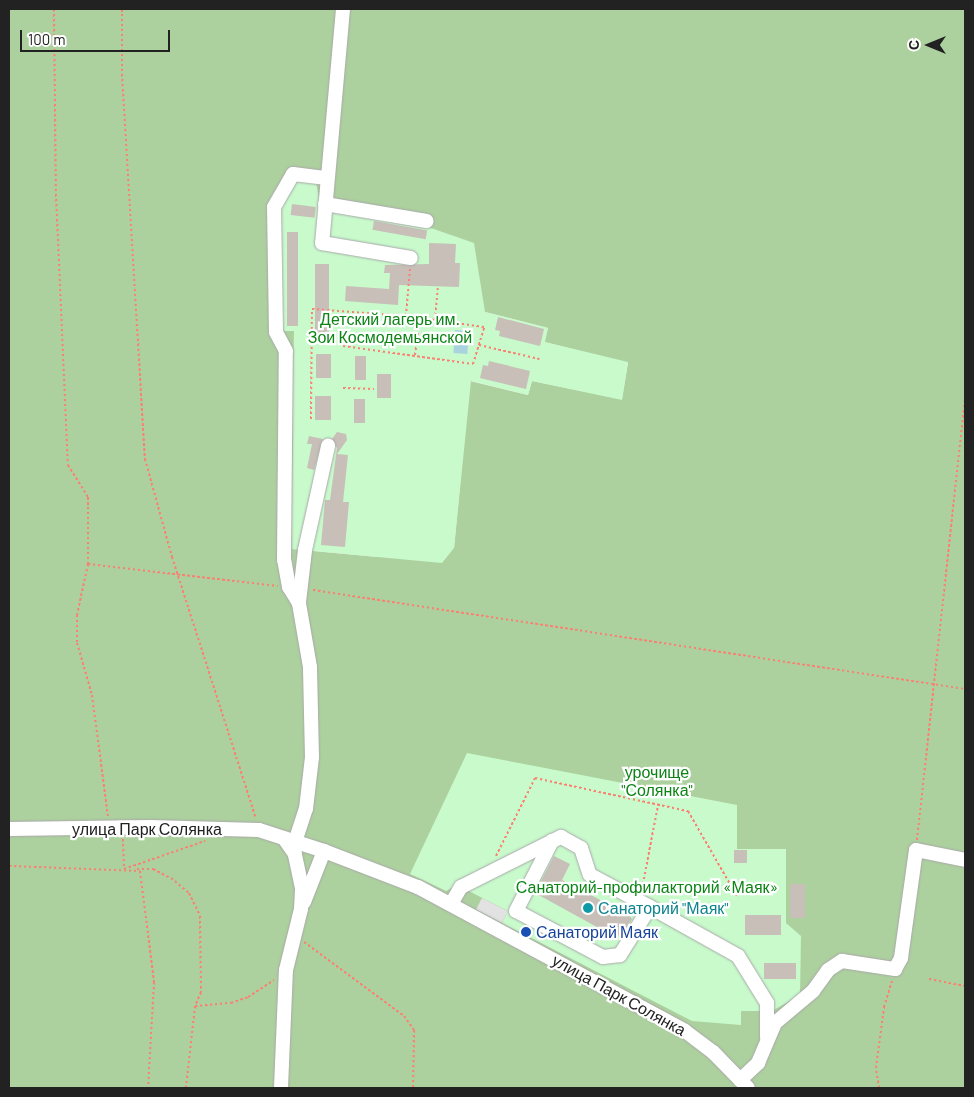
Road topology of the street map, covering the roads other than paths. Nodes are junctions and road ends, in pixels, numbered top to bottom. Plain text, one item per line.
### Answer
1 (343, 9) edge
2 (327, 178) junction
3 (324, 204) junction
4 (427, 221) dead end
5 (411, 258) road end
6 (328, 446) dead end
7 (294, 588) junction
8 (9, 829) edge
9 (290, 840) junction
10 (552, 841) junction
11 (324, 851) junction
12 (965, 860) edge
13 (451, 904) junction
14 (645, 904) junction
15 (301, 909) junction
16 (767, 1037) junction
17 (744, 1084) edge
18 (281, 1088) edge

1 - 2 street
2 - 3 street
2 - 7 street
3 - 4 street
3 - 5 street
6 - 7 street
7 - 9 street
8 - 9 street, улица Парк Солянка
9 - 11 street, улица Парк Солянка
9 - 15 street
10 - 13 street
10 - 14 street
10 - 14 street
11 - 13 street, улица Парк Солянка
11 - 15 street
12 - 16 street
13 - 17 street, улица Парк Солянка
14 - 16 street
15 - 18 street
16 - 17 street

